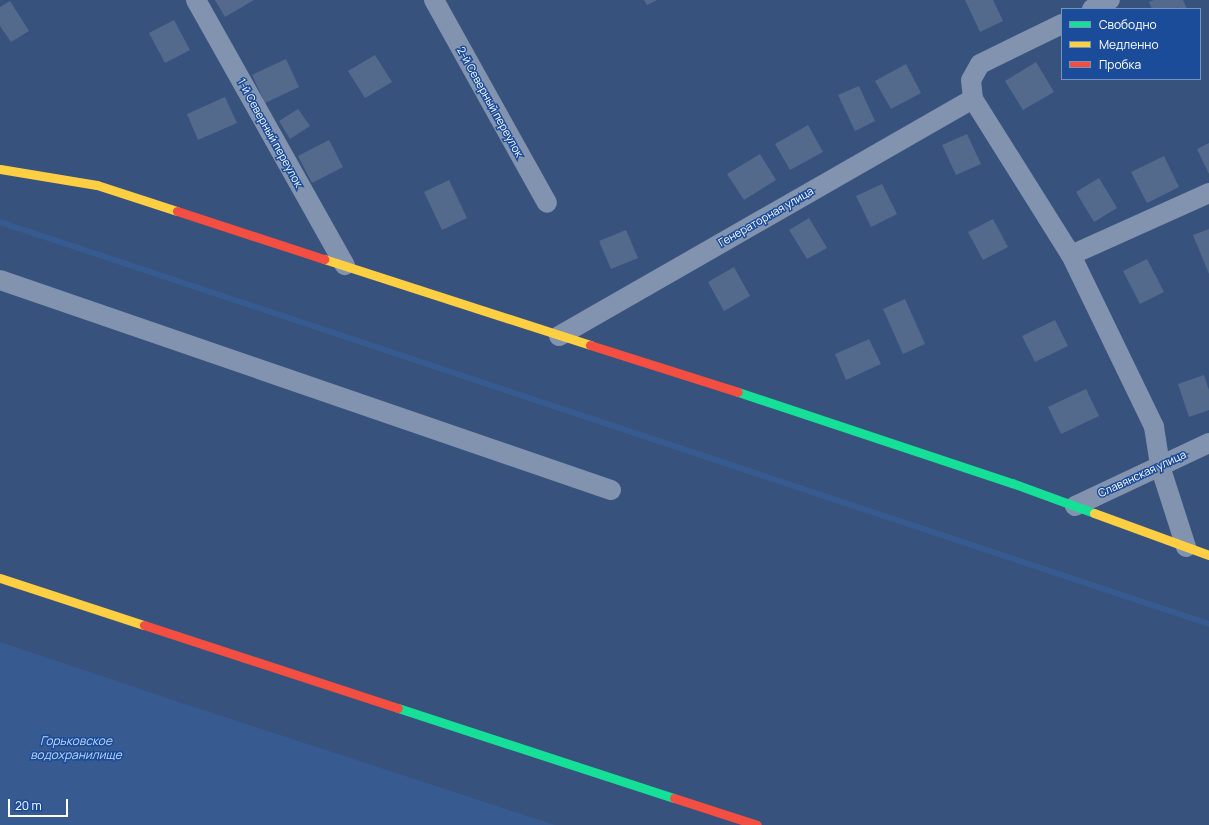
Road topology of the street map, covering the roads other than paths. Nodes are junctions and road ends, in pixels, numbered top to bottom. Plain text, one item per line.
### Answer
1 (196, 0) edge
2 (434, 0) edge
3 (1110, 0) edge
4 (1094, 8) edge
5 (1061, 24) edge
6 (973, 99) junction
7 (0, 169) edge
8 (1209, 193) edge
9 (547, 203) dead end
10 (1070, 256) junction
11 (345, 266) junction
12 (0, 280) edge
13 (559, 336) junction
14 (1209, 442) edge
15 (1160, 466) junction
16 (611, 490) dead end
17 (1075, 506) junction
18 (1186, 547) junction
19 (1209, 556) edge
20 (0, 578) edge
21 (757, 825) edge

1 - 11 street, 1-й Северный переулок
2 - 9 street, 2-й Северный переулок
3 - 4 street
5 - 6 street
6 - 10 street
6 - 13 street, Генераторная улица
7 - 11 street
8 - 10 street
10 - 15 street
11 - 13 street
12 - 16 street
13 - 17 street
14 - 15 street, Славянская улица
15 - 17 street, Славянская улица
15 - 18 street
17 - 18 street
18 - 19 street
20 - 21 street

